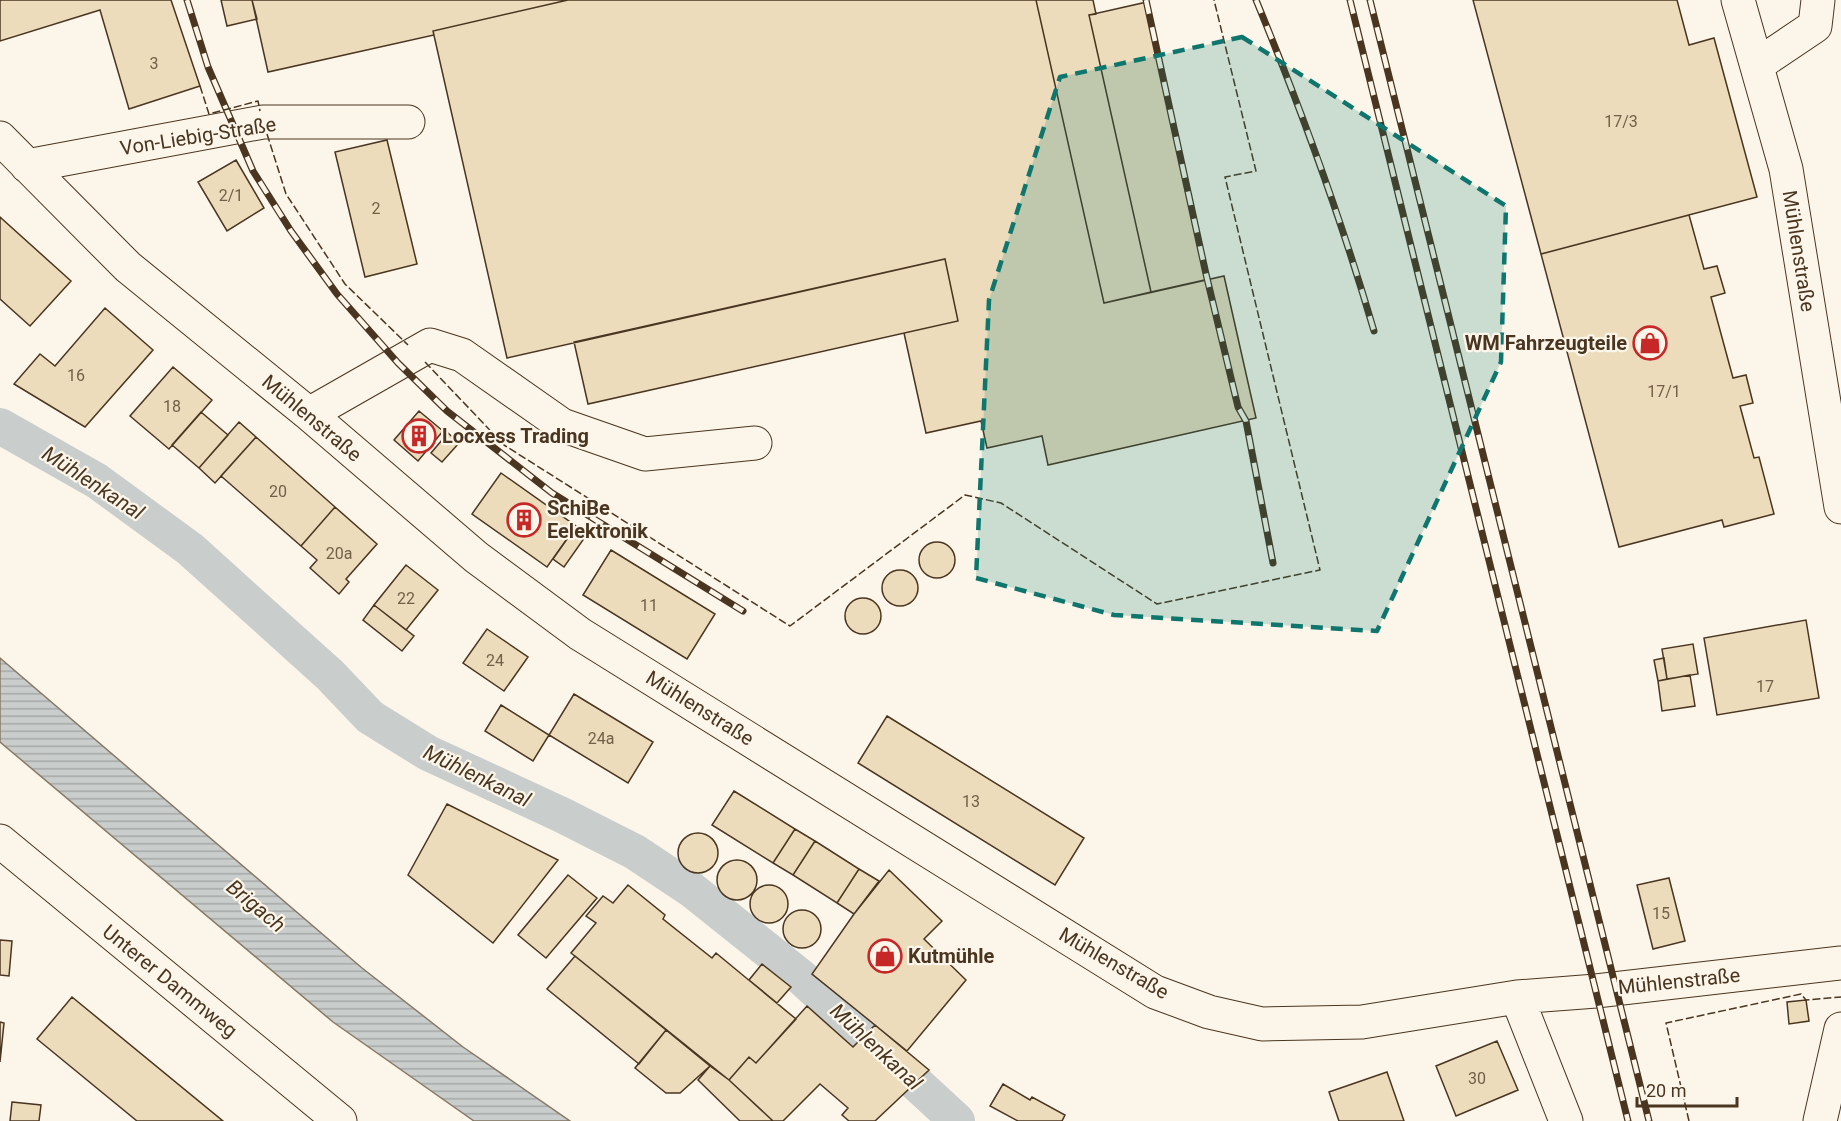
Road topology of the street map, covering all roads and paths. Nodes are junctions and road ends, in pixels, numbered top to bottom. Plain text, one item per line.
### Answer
1 (1738, 0) edge
2 (1818, 0) edge
3 (1757, 65) junction
4 (408, 122) dead end
5 (0, 138) edge
6 (27, 166) junction
7 (309, 414) junction
8 (755, 442) dead end
9 (1841, 507) edge
10 (0, 841) edge
11 (1841, 963) edge
12 (1517, 997) junction
13 (1839, 1049) edge
14 (340, 1121) edge
15 (1566, 1121) edge
16 (1820, 1121) edge

1 - 3 street, Mühlenstraße
2 - 3 street
3 - 9 street, Mühlenstraße
4 - 6 street, Von-Liebig-Straße
5 - 6 street, Mühlenstraße
6 - 7 street, Mühlenstraße
7 - 8 street
7 - 12 street, Mühlenstraße
10 - 14 street, Unterer Dammweg
11 - 12 street, Mühlenstraße
12 - 15 street
13 - 16 street

